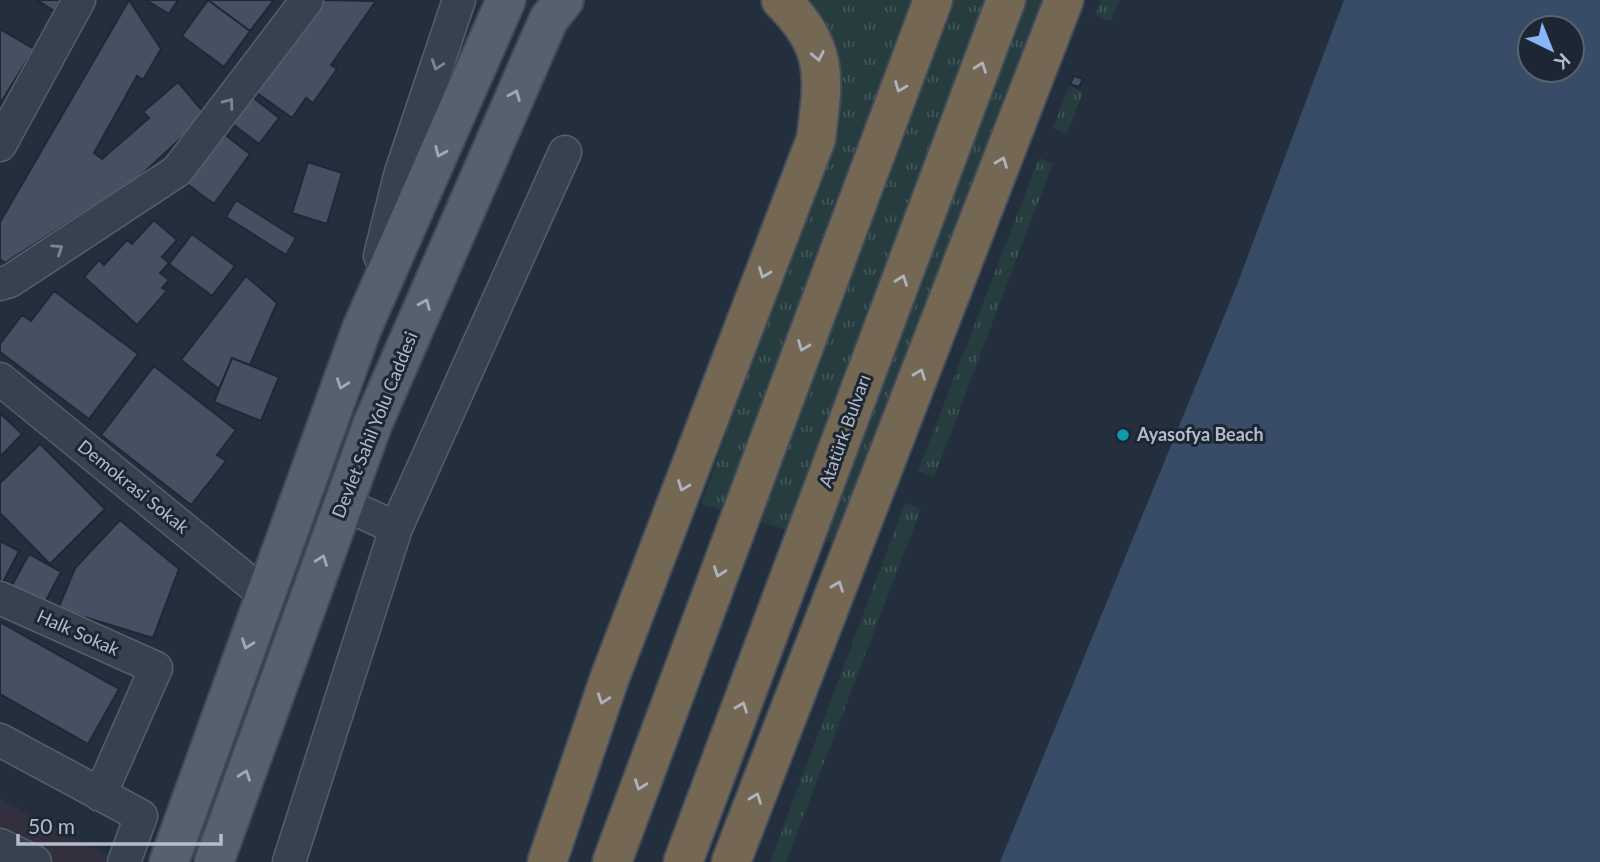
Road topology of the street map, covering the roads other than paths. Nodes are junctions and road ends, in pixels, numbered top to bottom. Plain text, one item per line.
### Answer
1 (79, 0) edge
2 (307, 0) edge
3 (459, 0) edge
4 (506, 0) edge
5 (564, 0) edge
6 (781, 0) edge
7 (933, 0) edge
8 (1006, 0) edge
9 (1064, 0) edge
10 (0, 145) edge
11 (565, 152) dead end
12 (0, 284) edge
13 (362, 328) junction
14 (0, 379) edge
15 (342, 503) junction
16 (396, 528) junction
17 (265, 595) junction
18 (0, 598) edge
19 (0, 740) edge
20 (100, 794) junction
21 (0, 845) edge
22 (36, 862) edge
23 (124, 862) edge
24 (169, 862) edge
25 (214, 862) edge
26 (289, 862) edge
27 (547, 862) edge
28 (612, 862) edge
29 (683, 862) edge
30 (731, 862) edge

1 - 10 street
12 -> 2 street
3 -> 13 street
4 -> 13 main road
15 -> 5 main road, Devlet Sahil Yolu Caddesi
6 -> 27 highway
7 -> 28 highway
29 -> 8 highway, Atatürk Bulvarı
30 -> 9 highway
11 - 16 street
13 -> 17 main road
14 - 17 street, Demokrasi Sokak
15 - 16 street
25 -> 15 main road, Devlet Sahil Yolu Caddesi
16 - 26 street
17 -> 24 main road
18 - 20 street, Halk Sokak
19 - 20 street
20 - 23 street
21 - 22 street

